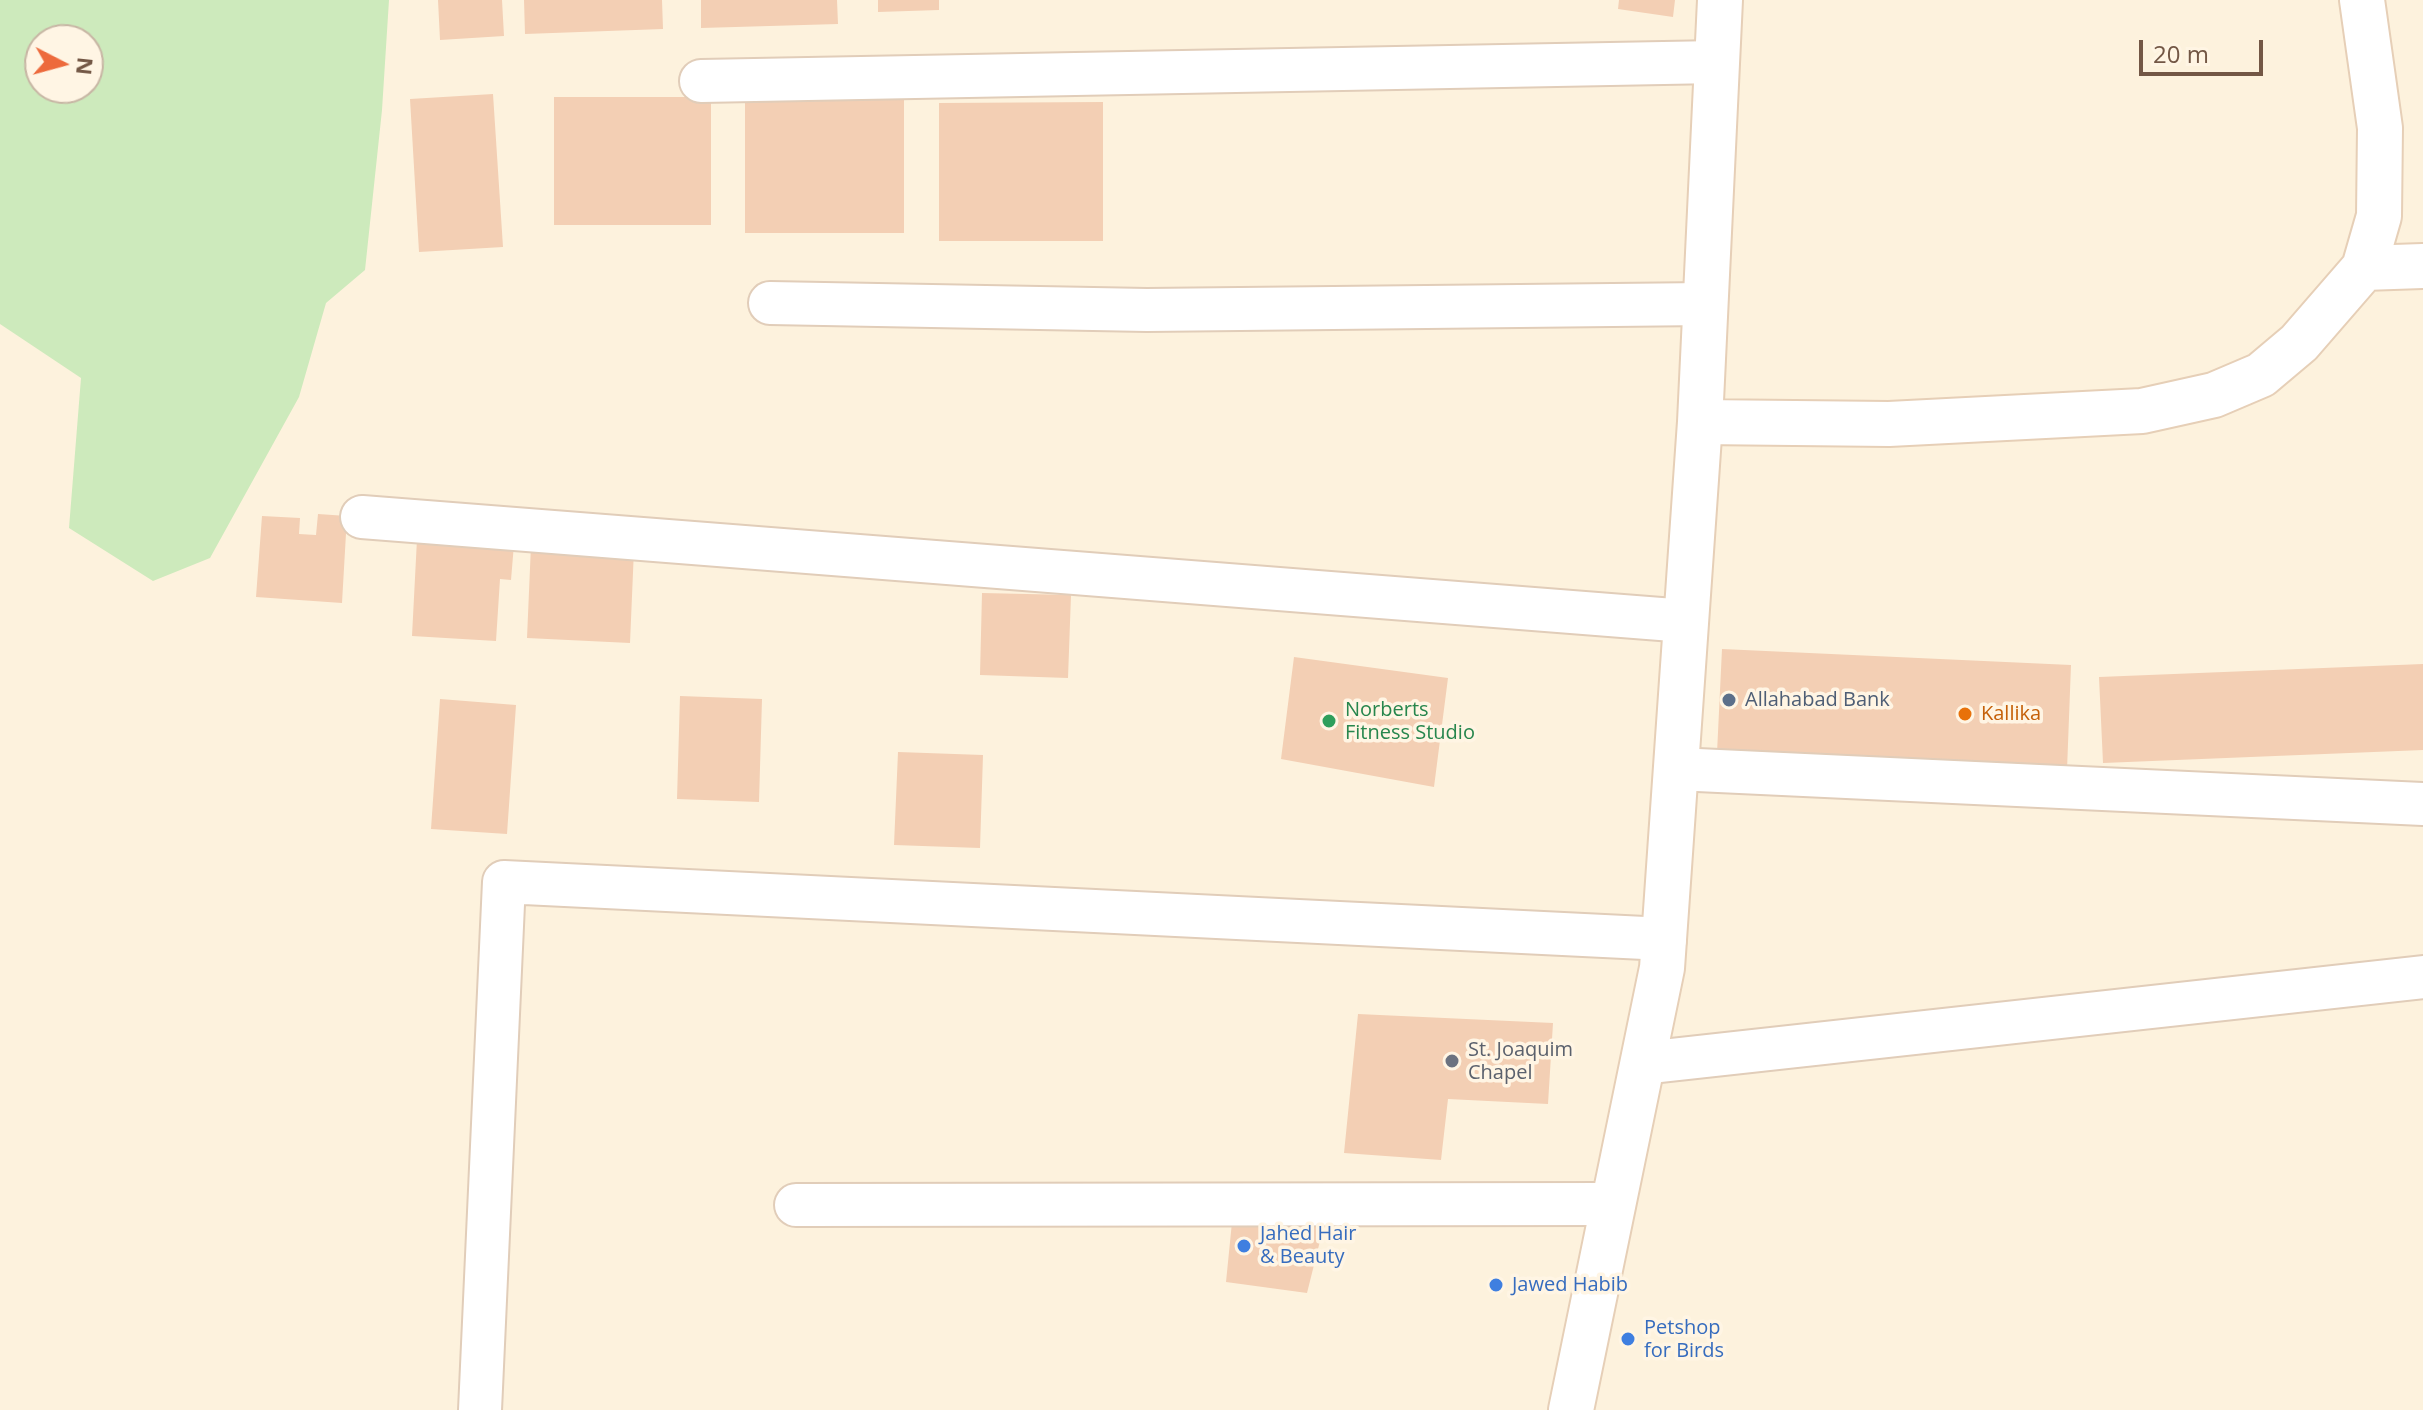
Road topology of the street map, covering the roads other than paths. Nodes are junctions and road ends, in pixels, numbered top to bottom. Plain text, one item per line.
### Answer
1 (1720, 0) edge
2 (2362, 0) edge
3 (1717, 62) junction
4 (701, 81) dead end
5 (2423, 266) edge
6 (2364, 268) junction
7 (770, 303) dead end
8 (1706, 304) junction
9 (1700, 422) junction
10 (362, 517) dead end
11 (1686, 621) junction
12 (1676, 769) junction
13 (2423, 804) edge
14 (1665, 939) junction
15 (2423, 977) edge
16 (1643, 1063) junction
17 (1614, 1204) junction
18 (796, 1205) dead end
19 (480, 1410) edge
20 (1571, 1410) edge

1 - 3 main road
2 - 6 main road
3 - 4 street
3 - 8 main road
5 - 6 main road
6 - 9 main road
7 - 8 street
8 - 9 main road
9 - 11 main road
10 - 11 street
11 - 12 main road
12 - 13 street
12 - 14 main road
14 - 16 main road
14 - 19 street
15 - 16 street
16 - 17 main road
17 - 18 street
17 - 20 main road

